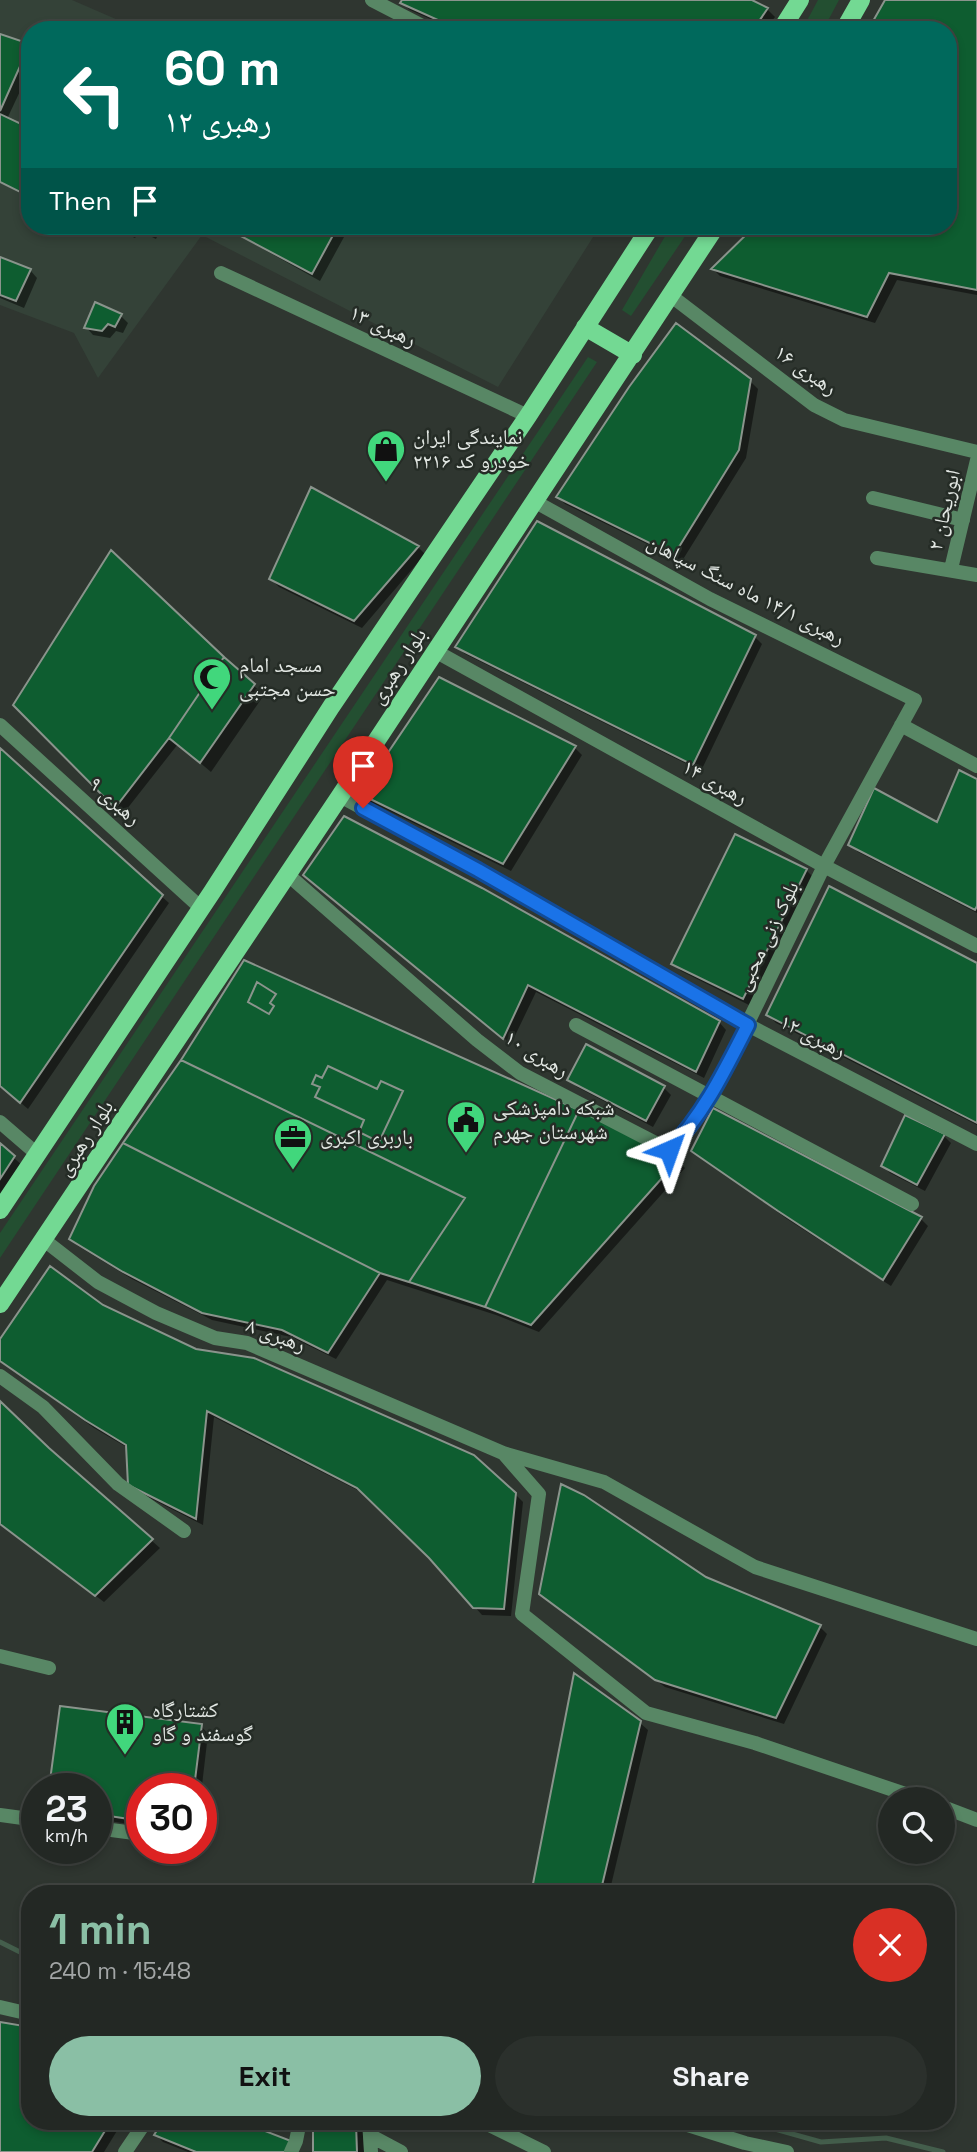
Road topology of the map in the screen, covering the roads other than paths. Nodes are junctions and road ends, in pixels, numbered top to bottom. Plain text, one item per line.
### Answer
1 (372, 0) edge
2 (861, 0) edge
3 (795, 2) edge
4 (413, 21) edge
5 (785, 21) edge
6 (849, 21) edge
7 (645, 235) edge
8 (710, 235) edge
9 (221, 273) dead end
10 (670, 295) junction
11 (585, 327) junction
12 (633, 355) junction
13 (528, 416) junction
14 (977, 452) edge
15 (977, 460) edge
16 (873, 498) dead end
17 (534, 501) junction
18 (963, 520) junction
19 (877, 558) dead end
20 (951, 569) junction
21 (977, 575) edge
22 (435, 651) junction
23 (0, 725) edge
24 (901, 725) junction
25 (977, 766) edge
26 (340, 796) junction
27 (824, 866) junction
28 (287, 874) junction
29 (201, 908) junction
30 (977, 946) edge
31 (576, 1025) dead end
32 (748, 1025) junction
33 (709, 1098) junction
34 (0, 1122) edge
35 (977, 1144) edge
36 (37, 1154) junction
37 (912, 1204) dead end
38 (0, 1210) edge
39 (44, 1240) junction
40 (0, 1304) edge
41 (0, 1376) edge
42 (503, 1452) junction
43 (184, 1531) dead end
44 (977, 1639) edge
45 (0, 1656) edge
46 (49, 1668) dead end
47 (885, 1787) edge
48 (955, 1812) edge
49 (0, 1815) edge
50 (21, 1818) edge
51 (977, 1820) edge
52 (0, 2007) edge
53 (21, 2012) edge
54 (140, 2130) edge
55 (298, 2130) edge
56 (370, 2130) edge
57 (499, 2130) edge
58 (704, 2130) edge
59 (371, 2136) junction
60 (125, 2152) edge
61 (291, 2152) edge
62 (371, 2152) edge
63 (401, 2152) edge
64 (544, 2152) edge
65 (787, 2152) edge

1 - 4 street
2 - 6 main road
3 - 5 main road
7 - 11 main road, بلوار رهبری
8 - 10 main road, بلوار رهبری
9 - 13 street, رهبری ۱۳
10 - 12 main road, بلوار رهبری
10 - 14 street, رهبری ۱۶
11 - 12 main road
11 - 13 main road, بلوار رهبری
12 - 17 main road, بلوار رهبری
13 - 29 main road, بلوار رهبری
15 - 18 street, ابوریحان ۲
16 - 18 street
17 - 22 main road, بلوار رهبری
17 - 24 street, رهبری ۱۴/۱ ماه سنگ سپاهان
18 - 20 street, ابوریحان ۲
19 - 20 street
20 - 21 street
22 - 26 main road, بلوار رهبری
22 - 27 street, رهبری ۱۴
23 - 29 street, رهبری ۹
24 - 25 street
24 - 27 street, رهبری ۱۴/۱ ماه سنگ سپاهان
26 - 28 main road, بلوار رهبری
26 - 32 street, رهبری ۱۲
27 - 30 street, رهبری ۱۴
27 - 32 street, بلوک زنی محبی
28 - 33 street, رهبری ۱۰
28 - 39 main road, بلوار رهبری
29 - 36 main road, بلوار رهبری
31 - 33 street
32 - 33 street, رهبری ۱۰
32 - 35 street, رهبری ۱۲
33 - 37 street
34 - 36 street
36 - 38 main road, بلوار رهبری
39 - 40 main road, بلوار رهبری
39 - 42 street, رهبری ۸
41 - 43 street
42 - 44 street, رهبری ۸
42 - 47 street
45 - 46 street
48 - 51 street
49 - 50 street
52 - 53 street
54 - 60 street
55 - 61 street
56 - 59 street
57 - 64 street
58 - 65 street
59 - 62 street
59 - 63 street

